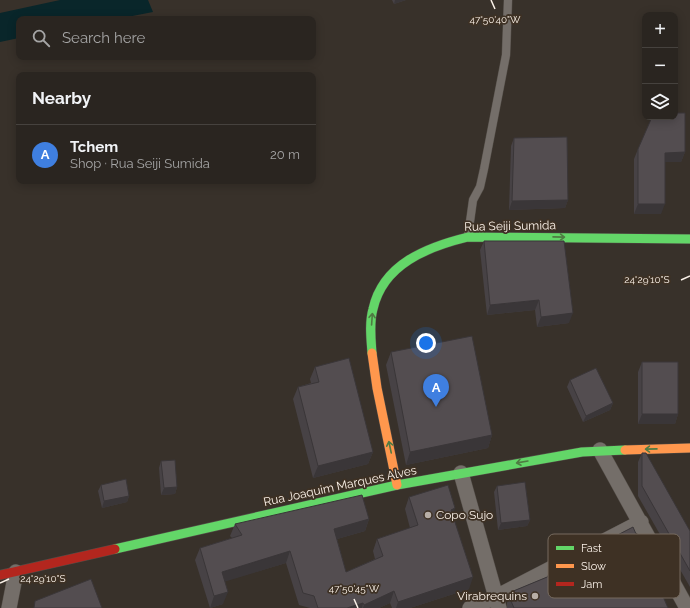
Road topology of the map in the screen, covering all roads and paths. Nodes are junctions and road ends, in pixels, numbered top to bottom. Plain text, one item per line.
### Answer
1 (508, 0) edge
2 (468, 237) junction
3 (690, 238) edge
4 (690, 448) edge
5 (600, 450) junction
6 (461, 473) junction
7 (397, 485) junction
8 (641, 522) junction
9 (620, 534) edge
10 (647, 534) edge
11 (16, 572) junction
12 (0, 575) edge
13 (548, 575) edge
14 (680, 595) edge
15 (498, 603) edge
16 (9, 608) edge
17 (470, 608) edge
18 (687, 608) edge

1 - 2 lane
2 -> 3 street, Rua Seiji Sumida
7 -> 2 street, Rua Seiji Sumida
4 -> 5 street, Rua Joaquim Marques Alves
5 -> 6 street, Rua Joaquim Marques Alves
5 - 8 street
6 - 7 street, Rua Joaquim Marques Alves
6 - 15 street
7 - 11 street, Rua Joaquim Marques Alves
8 - 9 street
8 - 10 street
11 - 12 street, Rua Joaquim Marques Alves
11 - 16 street
13 - 15 street
14 - 18 street
15 - 17 street

